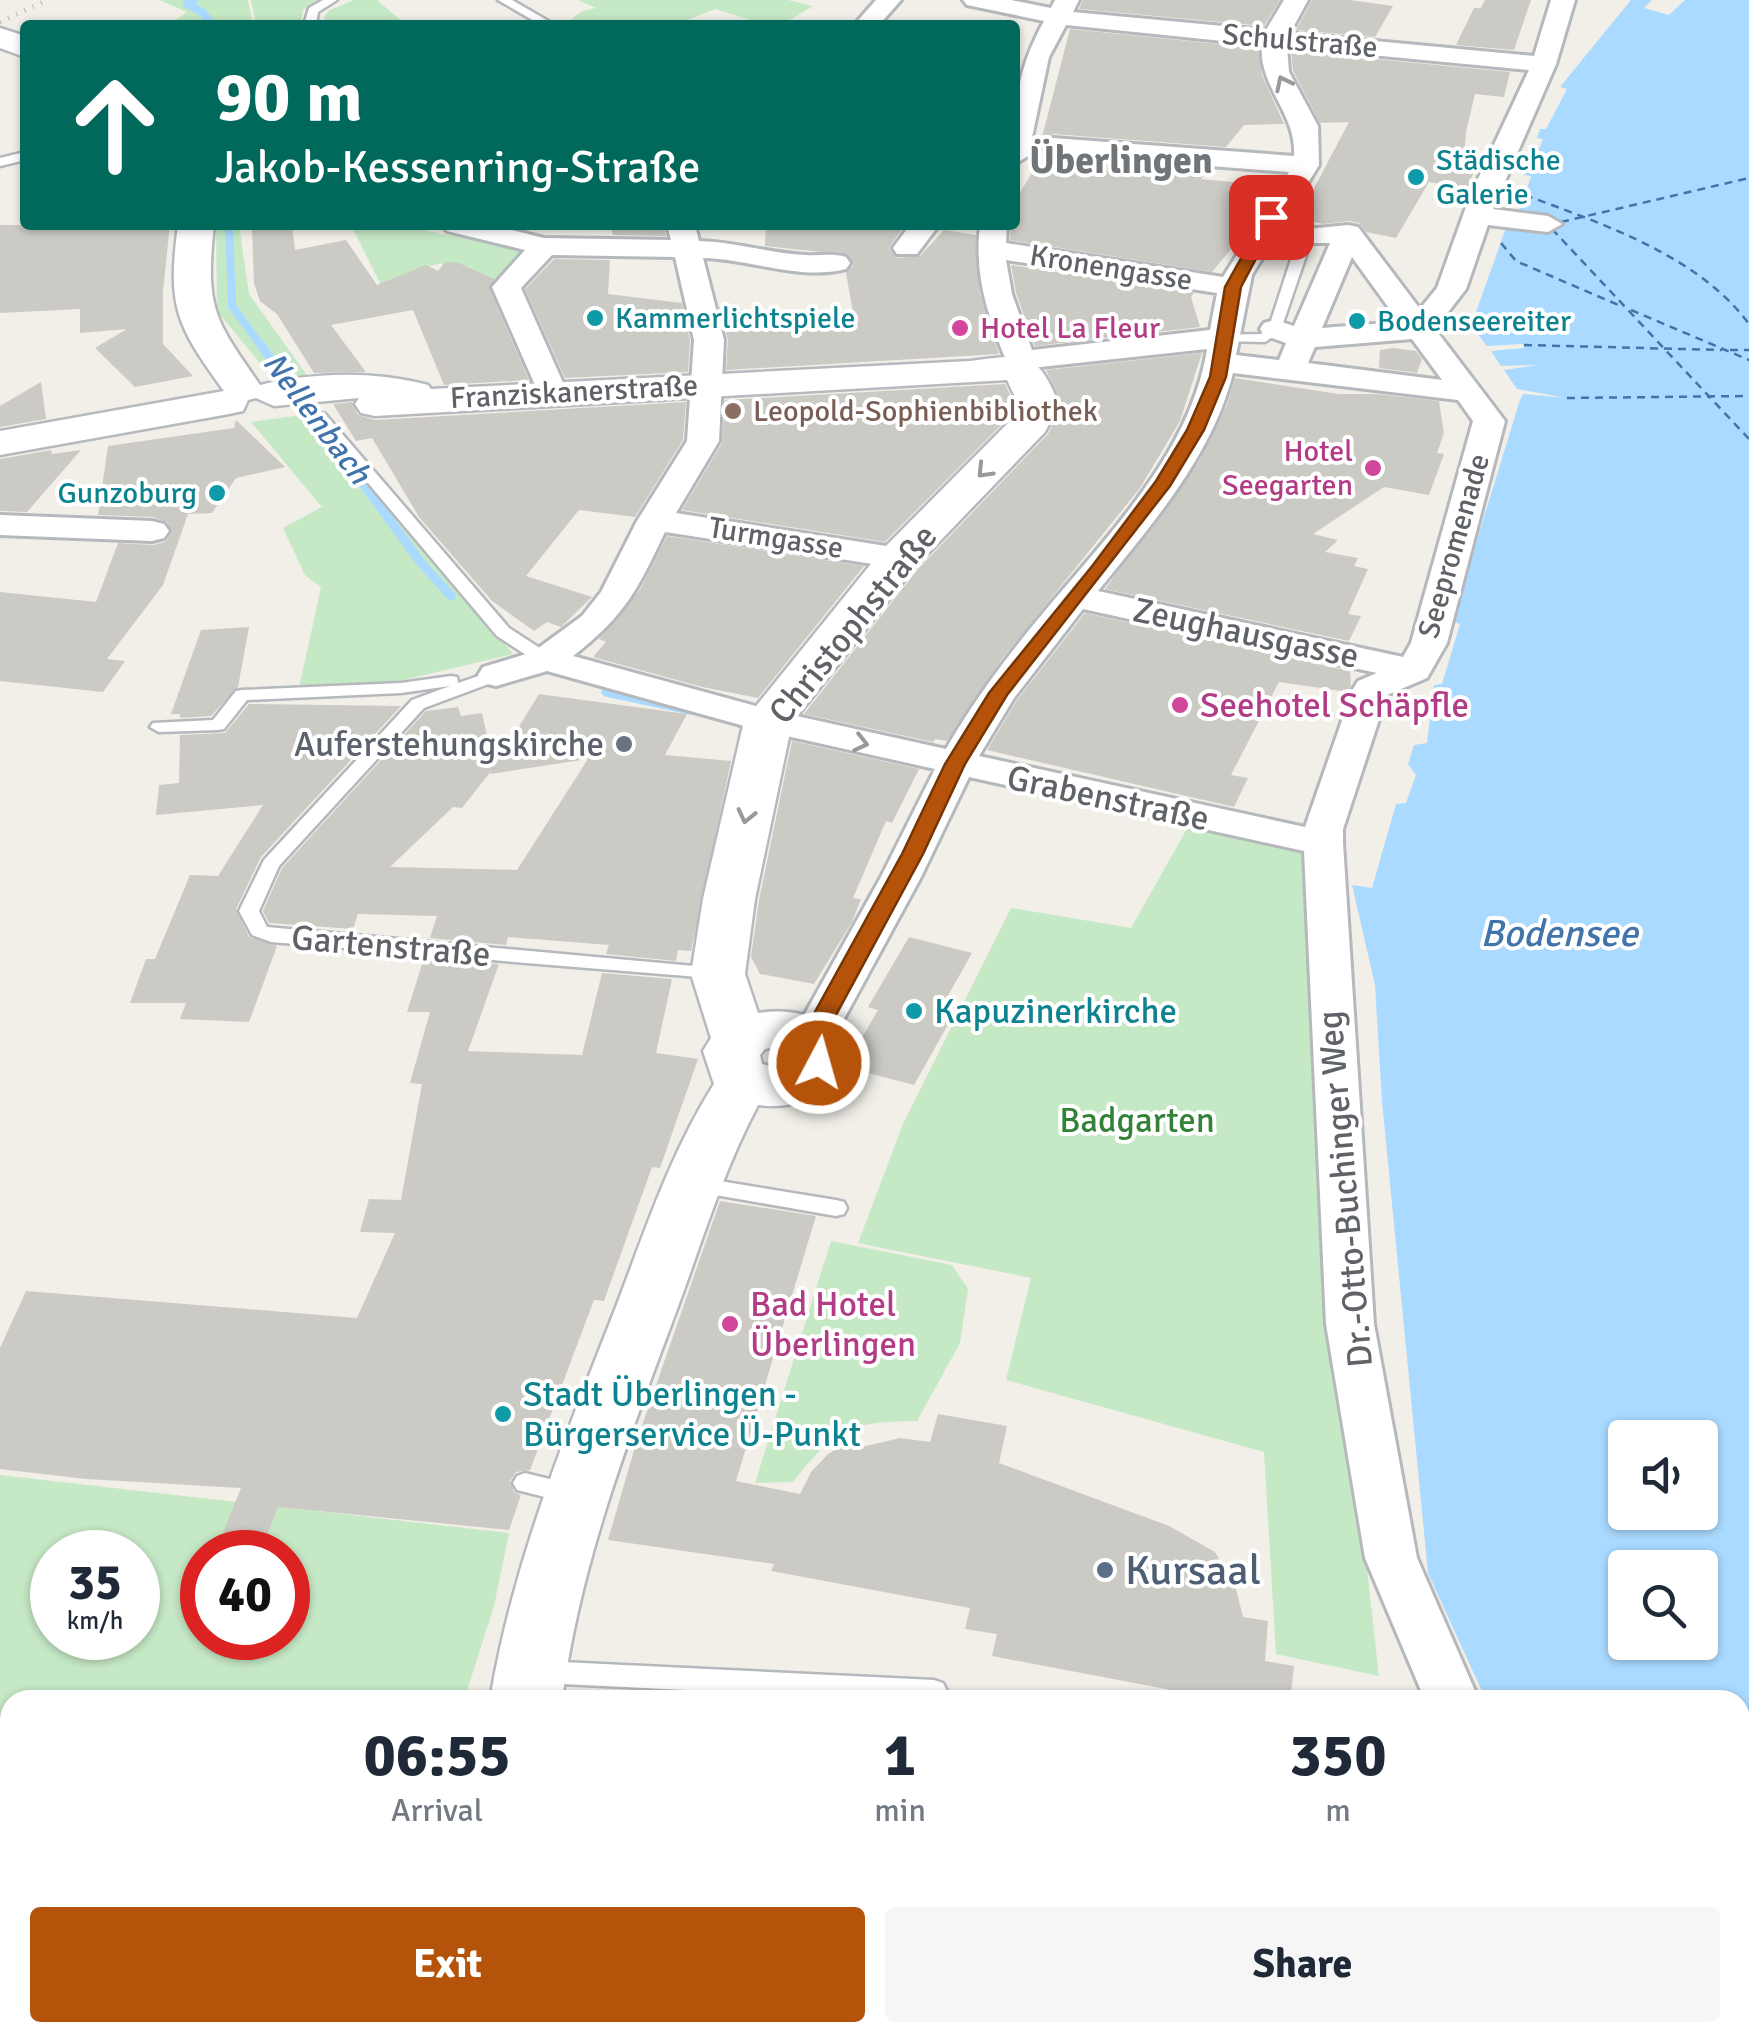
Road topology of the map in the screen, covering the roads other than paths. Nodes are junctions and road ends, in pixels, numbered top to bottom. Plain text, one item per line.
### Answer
1 (331, 0) edge
2 (504, 0) edge
3 (889, 0) edge
4 (975, 0) edge
5 (1296, 0) edge
6 (1562, 0) edge
7 (1062, 8) edge
8 (311, 20) edge
9 (540, 20) edge
10 (871, 20) edge
11 (1275, 38) junction
12 (1544, 64) junction
13 (1029, 142) edge
14 (1306, 165) junction
15 (1477, 215) junction
16 (1548, 224) dead end
17 (1266, 225) junction
18 (196, 230) edge
19 (477, 230) edge
20 (921, 230) edge
21 (1348, 232) junction
22 (992, 237) edge
23 (684, 238) edge
24 (1297, 238) junction
25 (544, 246) junction
26 (906, 248) dead end
27 (836, 263) dead end
28 (1233, 287) junction
29 (1420, 329) junction
30 (1289, 334) junction
31 (1222, 351) junction
32 (1018, 364) junction
33 (1289, 372) junction
34 (708, 385) junction
35 (1466, 392) junction
36 (554, 394) junction
37 (254, 397) junction
38 (340, 404) junction
39 (0, 443) edge
40 (654, 521) junction
41 (0, 526) edge
42 (152, 530) dead end
43 (899, 558) junction
44 (1078, 597) junction
45 (546, 660) junction
46 (1424, 668) junction
47 (496, 675) junction
48 (768, 721) junction
49 (159, 727) dead end
50 (955, 764) junction
51 (1322, 843) junction
52 (718, 974) junction
53 (812, 1039) joint
54 (753, 1069) junction
55 (705, 1160) junction
56 (836, 1208) dead end
57 (530, 1666) edge
58 (918, 1690) edge
59 (1448, 1690) edge

1 - 8 lane
2 - 9 lane
3 - 10 street
4 - 7 street, Schulstraße
5 - 11 street
6 - 12 street
7 - 11 street, Schulstraße
7 - 13 street
11 - 12 street, Schulstraße
14 -> 11 street
12 - 15 street
13 - 14 street
14 - 17 street
15 - 16 street
15 - 29 street
17 - 24 lane
17 - 28 street
18 - 37 street
19 - 25 street
20 - 26 street
21 - 24 street
21 - 29 street, Seepromenade
21 - 30 street
22 - 28 street, Kronengasse
22 - 32 street
23 - 25 street
23 - 27 street
23 - 34 street
24 - 30 lane
25 - 36 street
28 - 31 street
29 - 30 street
29 - 35 street, Seepromenade
30 - 31 lane
30 - 33 street
31 - 32 street
31 - 33 street
31 - 44 street
32 - 34 street, Franziskanerstraße
32 -> 43 street, Christophstraße
33 - 35 street
34 - 36 street, Franziskanerstraße
34 - 40 street
35 - 46 street, Seepromenade
36 - 38 street, Franziskanerstraße
37 - 38 street, Franziskanerstraße
37 - 39 street, Franziskanerstraße
38 - 45 lane, Grabenstraße
40 - 43 street, Turmgasse
40 - 45 street
41 - 42 street
43 - 48 street, Christophstraße
44 - 46 street, Zeughausgasse
44 - 50 street
45 - 47 street
45 - 48 street, Grabenstraße
46 - 51 street, Seepromenade
47 - 49 lane
47 - 52 lane, Gartenstraße
48 -> 50 street, Grabenstraße
48 -> 52 street, Christophstraße
50 - 51 street, Grabenstraße
50 - 53 street
51 - 59 street, Dr.-Otto-Buchinger Weg
52 - 54 street, Christophstraße
53 - 54 street
54 - 55 street
55 - 56 lane
55 - 57 street
57 - 58 lane

